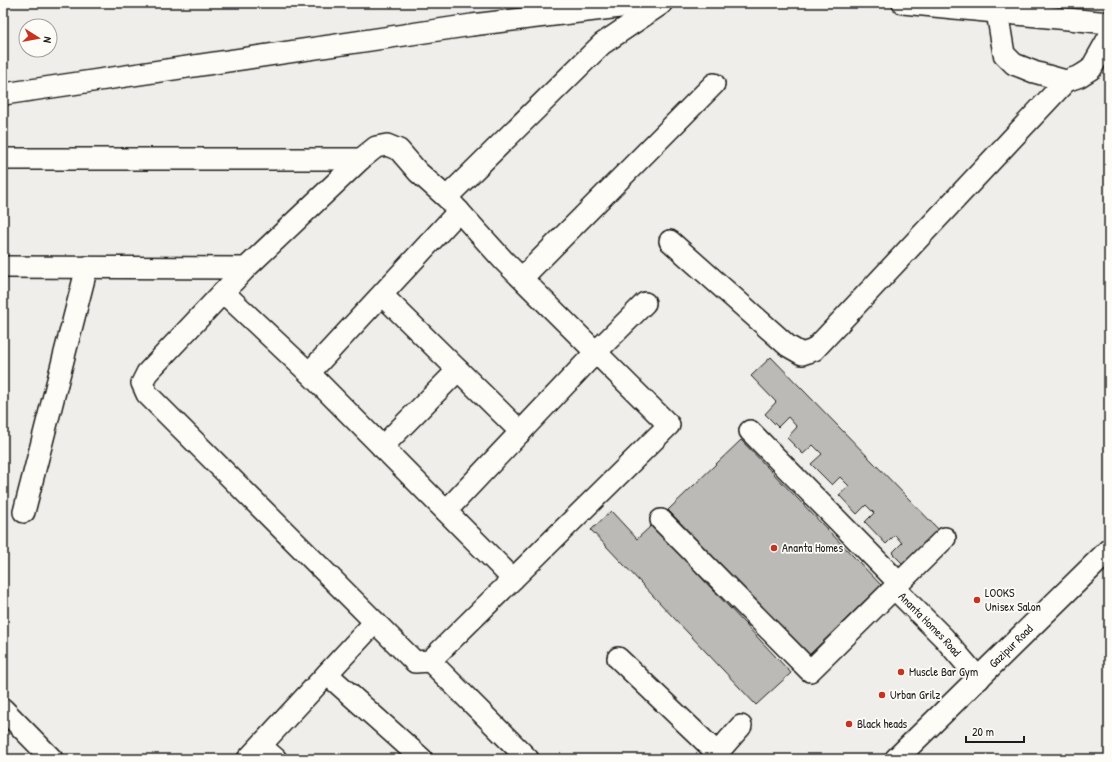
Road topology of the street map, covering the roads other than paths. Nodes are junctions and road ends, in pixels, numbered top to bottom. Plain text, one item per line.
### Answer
1 (653, 3) edge
2 (663, 3) edge
3 (903, 3) edge
4 (997, 12) junction
5 (1109, 23) edge
6 (1109, 38) edge
7 (1066, 81) junction
8 (714, 84) dead end
9 (3, 95) edge
10 (3, 159) edge
11 (361, 159) junction
12 (454, 190) dead end
13 (459, 212) junction
14 (670, 241) dead end
15 (3, 266) edge
16 (87, 267) junction
17 (246, 268) junction
18 (522, 278) junction
19 (223, 292) junction
20 (382, 295) junction
21 (645, 303) dead end
22 (596, 352) junction
23 (458, 370) junction
24 (309, 373) junction
25 (750, 430) dead end
26 (520, 432) junction
27 (382, 447) junction
28 (446, 511) junction
29 (24, 512) dead end
30 (661, 520) dead end
31 (945, 538) dead end
32 (1109, 550) edge
33 (513, 579) junction
34 (897, 586) junction
35 (375, 622) junction
36 (618, 658) dead end
37 (430, 661) junction
38 (327, 674) junction
39 (979, 679) junction
40 (3, 709) edge
41 (741, 726) dead end
42 (262, 755) edge
43 (714, 756) edge
44 (52, 759) edge
45 (422, 759) edge
46 (528, 759) edge
47 (896, 759) edge

1 - 9 street
2 - 12 street
3 - 4 street
4 - 5 street
4 - 7 street
6 - 7 street
7 - 14 street
8 - 18 street
10 - 11 street
11 - 13 street
11 - 17 street
13 - 18 street
13 - 20 street
15 - 16 street
16 - 17 street
16 - 29 street
17 - 19 street
18 - 22 street
19 - 24 street
19 - 35 street
20 - 23 street
20 - 24 street
21 - 22 street
22 - 26 street
22 - 33 street
23 - 26 street
23 - 27 street
24 - 27 street
25 - 34 street, Ananta Homes Road
26 - 28 street
27 - 28 street
28 - 33 street
30 - 34 street
31 - 34 street
32 - 39 street, Gazipur Road
33 - 37 street
34 - 39 street, Ananta Homes Road
35 - 37 street
35 - 38 street
36 - 43 street
37 - 46 street
38 - 42 street
38 - 45 street
39 - 47 street, Gazipur Road
40 - 44 street
41 - 43 street

